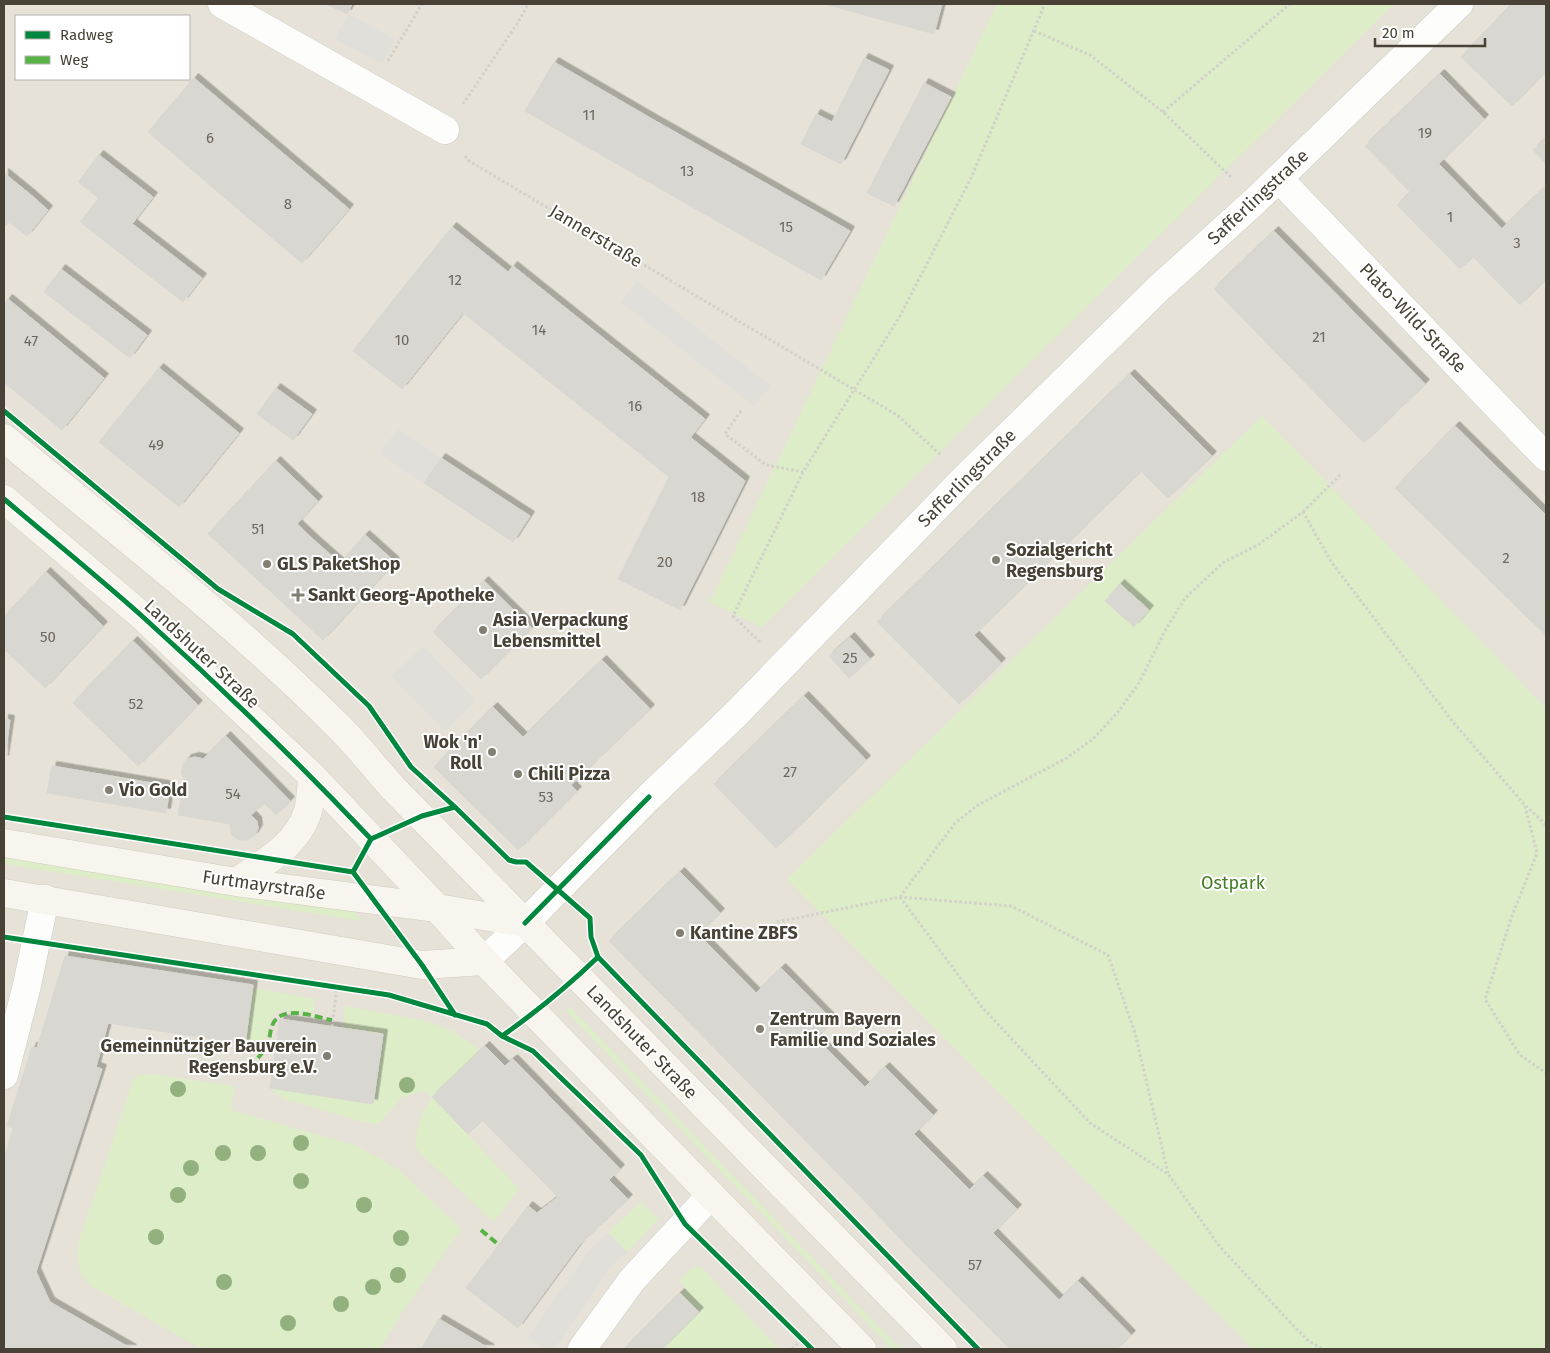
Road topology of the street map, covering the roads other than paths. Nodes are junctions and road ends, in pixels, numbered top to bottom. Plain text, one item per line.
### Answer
1 (222, 4) edge
2 (1459, 4) edge
3 (445, 130) road end
4 (1279, 178) junction
5 (4, 438) edge
6 (1546, 457) edge
7 (4, 499) edge
8 (312, 776) junction
9 (4, 843) edge
10 (236, 882) junction
11 (4, 893) edge
12 (45, 899) junction
13 (437, 908) junction
14 (524, 923) junction
15 (484, 961) junction
16 (4, 1075) edge
17 (711, 1195) junction
18 (582, 1349) edge
19 (862, 1349) edge
20 (943, 1349) edge

1 - 3 street
2 - 4 street, Safferlingstraße
4 - 6 street, Plato-Wild-Straße
4 - 14 street, Safferlingstraße
5 - 14 main road, Landshuter Straße
7 - 8 main road, Landshuter Straße
8 - 10 main road
8 - 13 main road, Landshuter Straße
9 - 10 main road, Furtmayrstraße
10 - 13 main road, Furtmayrstraße
11 - 12 main road
12 - 15 main road
12 - 16 street
13 - 14 main road, Furtmayrstraße
13 - 15 main road, Landshuter Straße
14 - 15 street, Safferlingstraße
14 - 20 main road, Landshuter Straße
15 - 17 main road, Landshuter Straße
17 - 18 street
17 - 19 main road, Landshuter Straße

